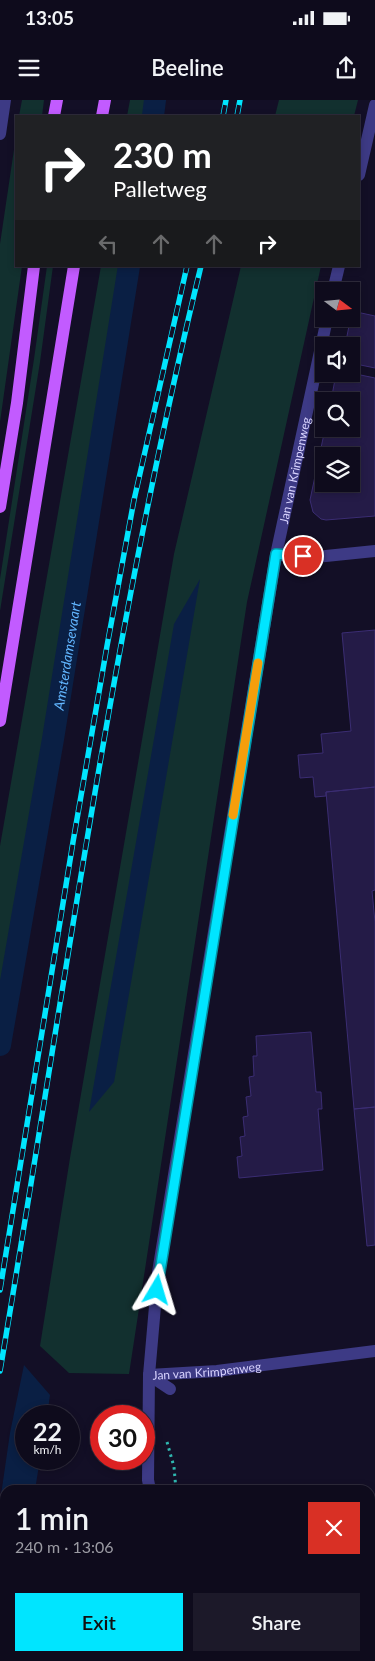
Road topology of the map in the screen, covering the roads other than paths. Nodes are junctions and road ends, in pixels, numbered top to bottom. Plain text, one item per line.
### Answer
1 (6, 100) edge
2 (57, 100) edge
3 (104, 100) edge
4 (375, 105) edge
5 (54, 115) edge
6 (102, 115) edge
7 (0, 134) edge
8 (371, 138) edge
9 (360, 172) edge
10 (34, 267) edge
11 (74, 267) edge
12 (339, 267) edge
13 (335, 282) edge
14 (325, 328) edge
15 (0, 507) edge
16 (375, 551) edge
17 (276, 554) junction
18 (0, 721) edge
19 (375, 1351) edge
20 (149, 1376) junction
21 (170, 1389) dead end
22 (149, 1485) edge

1 - 7 street
2 - 5 main road
3 - 6 main road
4 - 8 street
8 - 9 street
10 - 15 main road
11 - 18 main road
12 - 13 street
14 - 17 street, Jan van Krimpenweg
16 - 17 street
17 - 20 street, Jan van Krimpenweg
19 - 20 street, Jan van Krimpenweg
20 - 21 street
20 - 22 street

